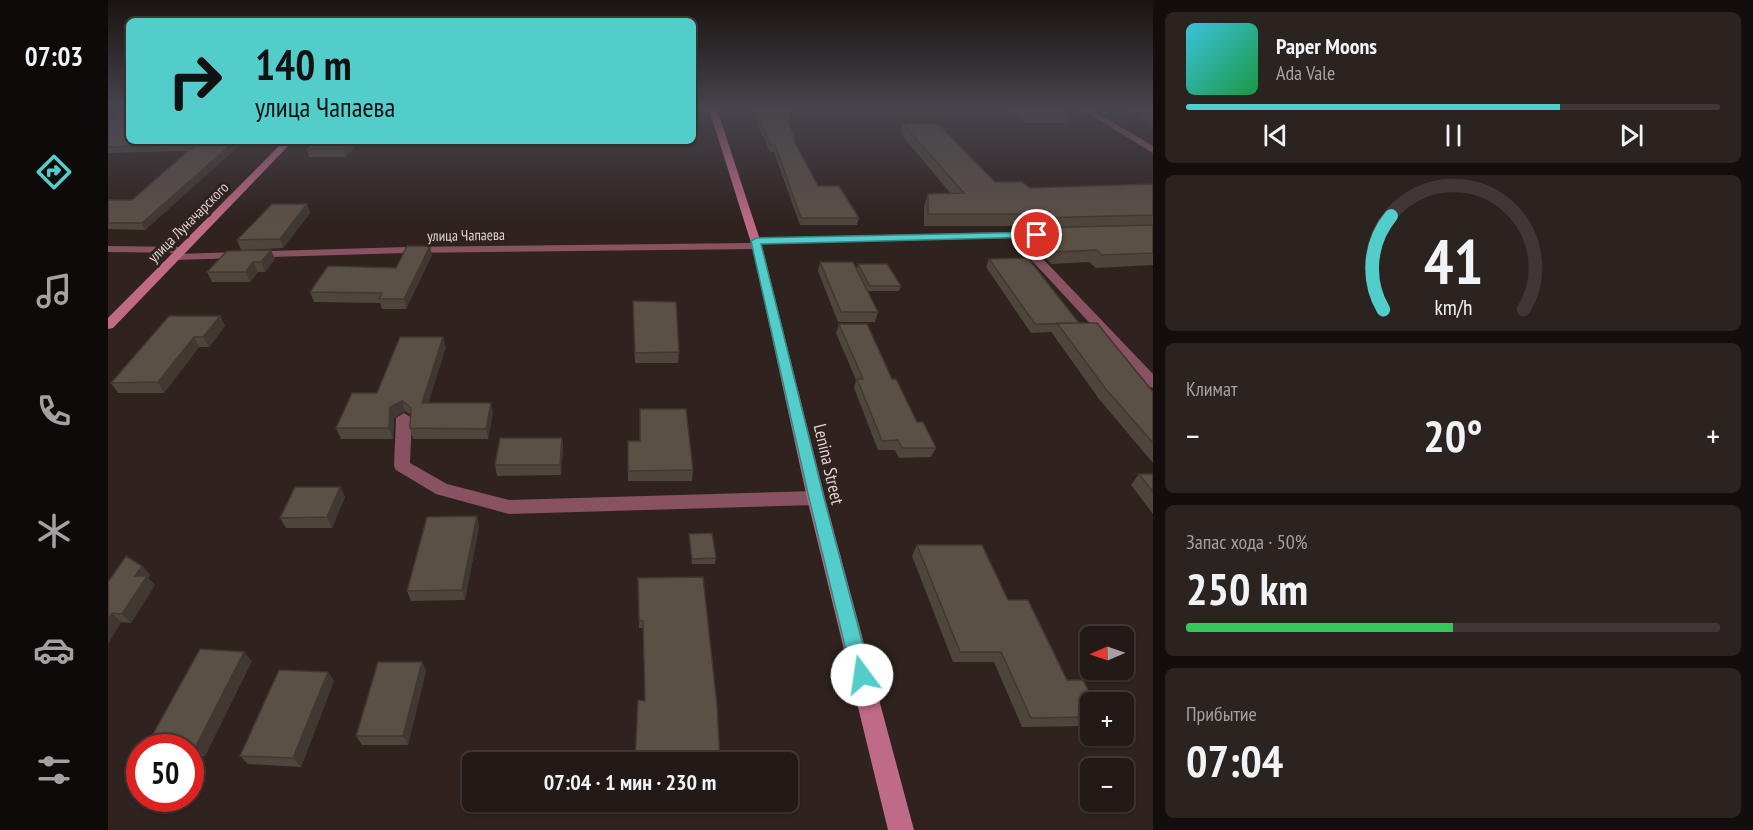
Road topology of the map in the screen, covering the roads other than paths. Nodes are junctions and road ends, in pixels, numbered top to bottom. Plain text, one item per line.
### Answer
1 (282, 148) edge
2 (725, 148) edge
3 (1059, 234) edge
4 (1014, 235) junction
5 (756, 244) junction
6 (108, 249) edge
7 (178, 253) junction
8 (108, 325) edge
9 (1153, 383) edge
10 (404, 418) edge
11 (816, 498) junction
12 (901, 830) edge

1 - 7 main road, улица Луначарского
2 - 5 main road, Lenina Street
3 - 4 street, улица Чапаева
4 - 5 street, улица Чапаева
4 - 9 street
5 - 7 street, улица Чапаева
5 - 11 main road, Lenina Street
6 - 7 street, улица Чапаева
7 - 8 main road, улица Луначарского
10 - 11 street
11 - 12 main road, Lenina Street

